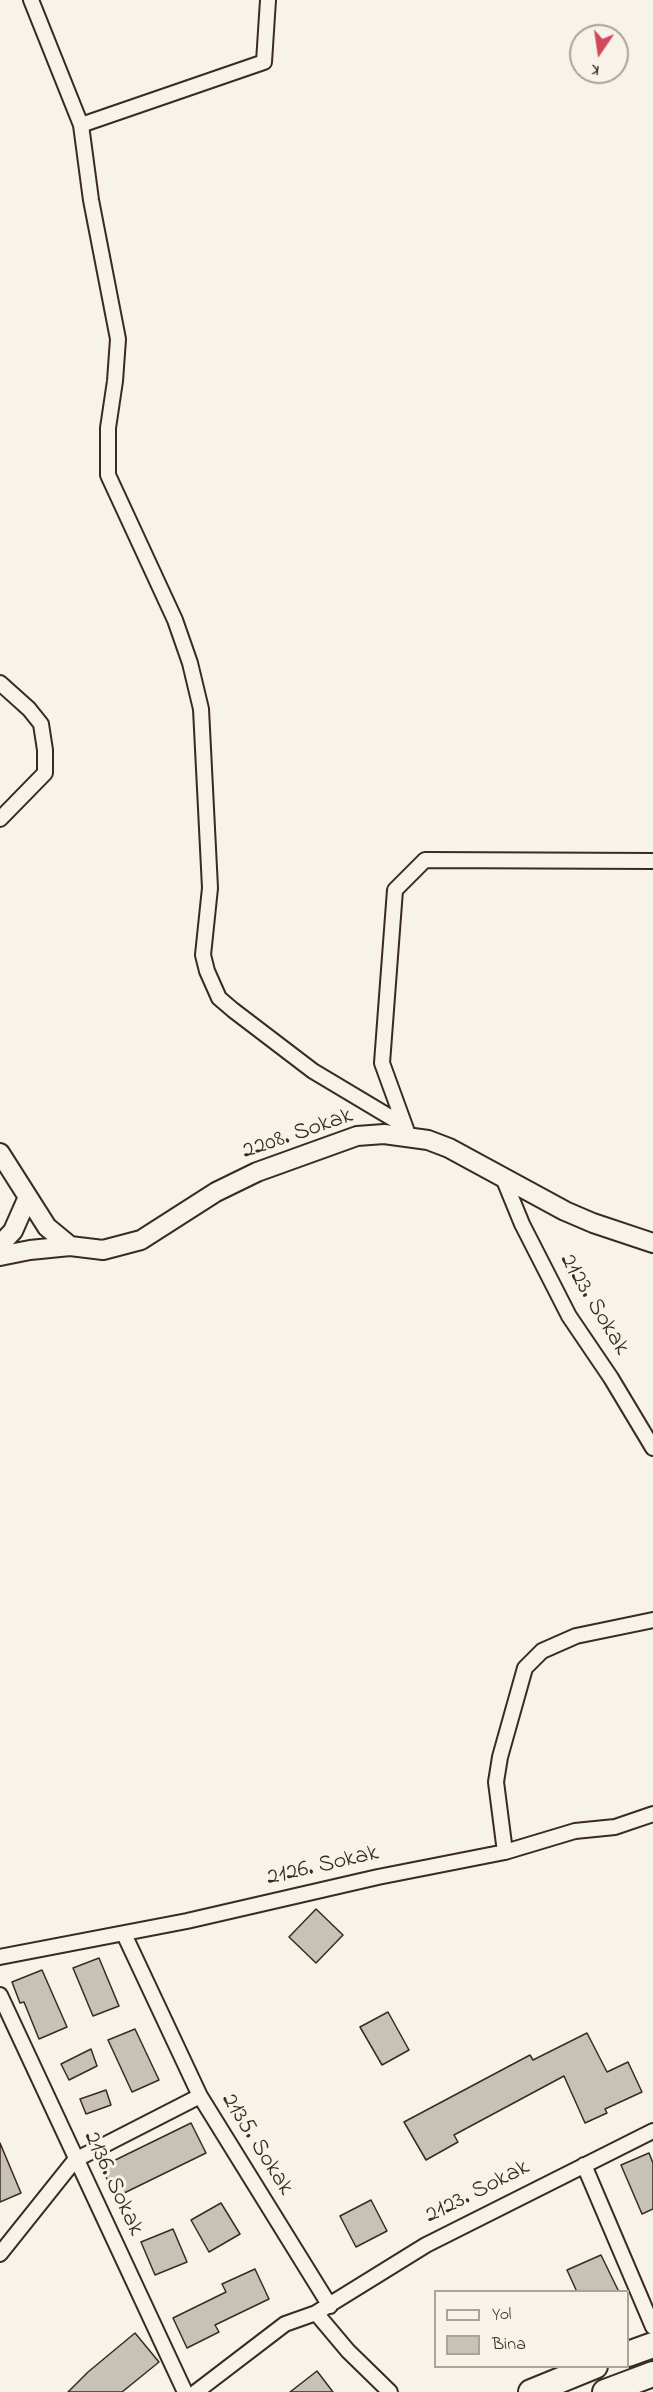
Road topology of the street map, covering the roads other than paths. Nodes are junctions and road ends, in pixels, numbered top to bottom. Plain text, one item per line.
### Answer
1 (31, 0) edge
2 (268, 0) edge
3 (81, 125) junction
4 (0, 683) edge
5 (0, 819) edge
6 (653, 861) edge
7 (409, 1136) junction
8 (0, 1153) edge
9 (504, 1180) junction
10 (28, 1197) junction
11 (43, 1221) junction
12 (13, 1231) junction
13 (653, 1243) edge
14 (0, 1245) edge
15 (70, 1246) junction
16 (30, 1250) junction
17 (0, 1256) edge
18 (653, 1448) edge
19 (653, 1620) edge
20 (653, 1814) edge
21 (505, 1852) junction
22 (124, 1934) junction
23 (0, 1957) edge
24 (0, 1995) edge
25 (200, 2096) junction
26 (653, 2131) edge
27 (75, 2160) junction
28 (584, 2164) junction
29 (0, 2254) edge
30 (330, 2306) junction
31 (316, 2313) junction
32 (653, 2327) edge
33 (653, 2345) edge
34 (629, 2353) edge
35 (592, 2368) edge
36 (647, 2378) edge
37 (185, 2392) edge
38 (196, 2392) edge
39 (390, 2392) edge
40 (531, 2392) edge
41 (605, 2392) edge

1 - 3 street
2 - 3 street
3 - 7 street
4 - 5 street
6 - 7 street
7 - 9 street, 2208. Sokak
7 - 15 street, 2208. Sokak
8 - 10 street
9 - 13 street, 2208. Sokak
9 - 18 street, 2123. Sokak
10 - 11 street
10 - 12 street
11 - 12 street
11 - 15 street
11 - 16 street
12 - 14 street
15 - 16 street, 2208. Sokak
16 - 17 street, 2208. Sokak
19 - 21 street
20 - 21 street, 2126. Sokak
21 - 22 street, 2126. Sokak
22 - 23 street, 2126. Sokak
22 - 25 street
24 - 27 street, 2136. Sokak
25 - 27 street, 2135. Sokak
25 - 30 street, 2135. Sokak
26 - 28 street, 2123. Sokak
27 - 29 street
27 - 37 street, 2136. Sokak
28 - 30 street, 2123. Sokak
28 - 32 street
30 - 31 street, 2123. Sokak
31 - 38 street
31 - 39 street
33 - 34 highway
35 - 40 highway
36 - 41 highway

